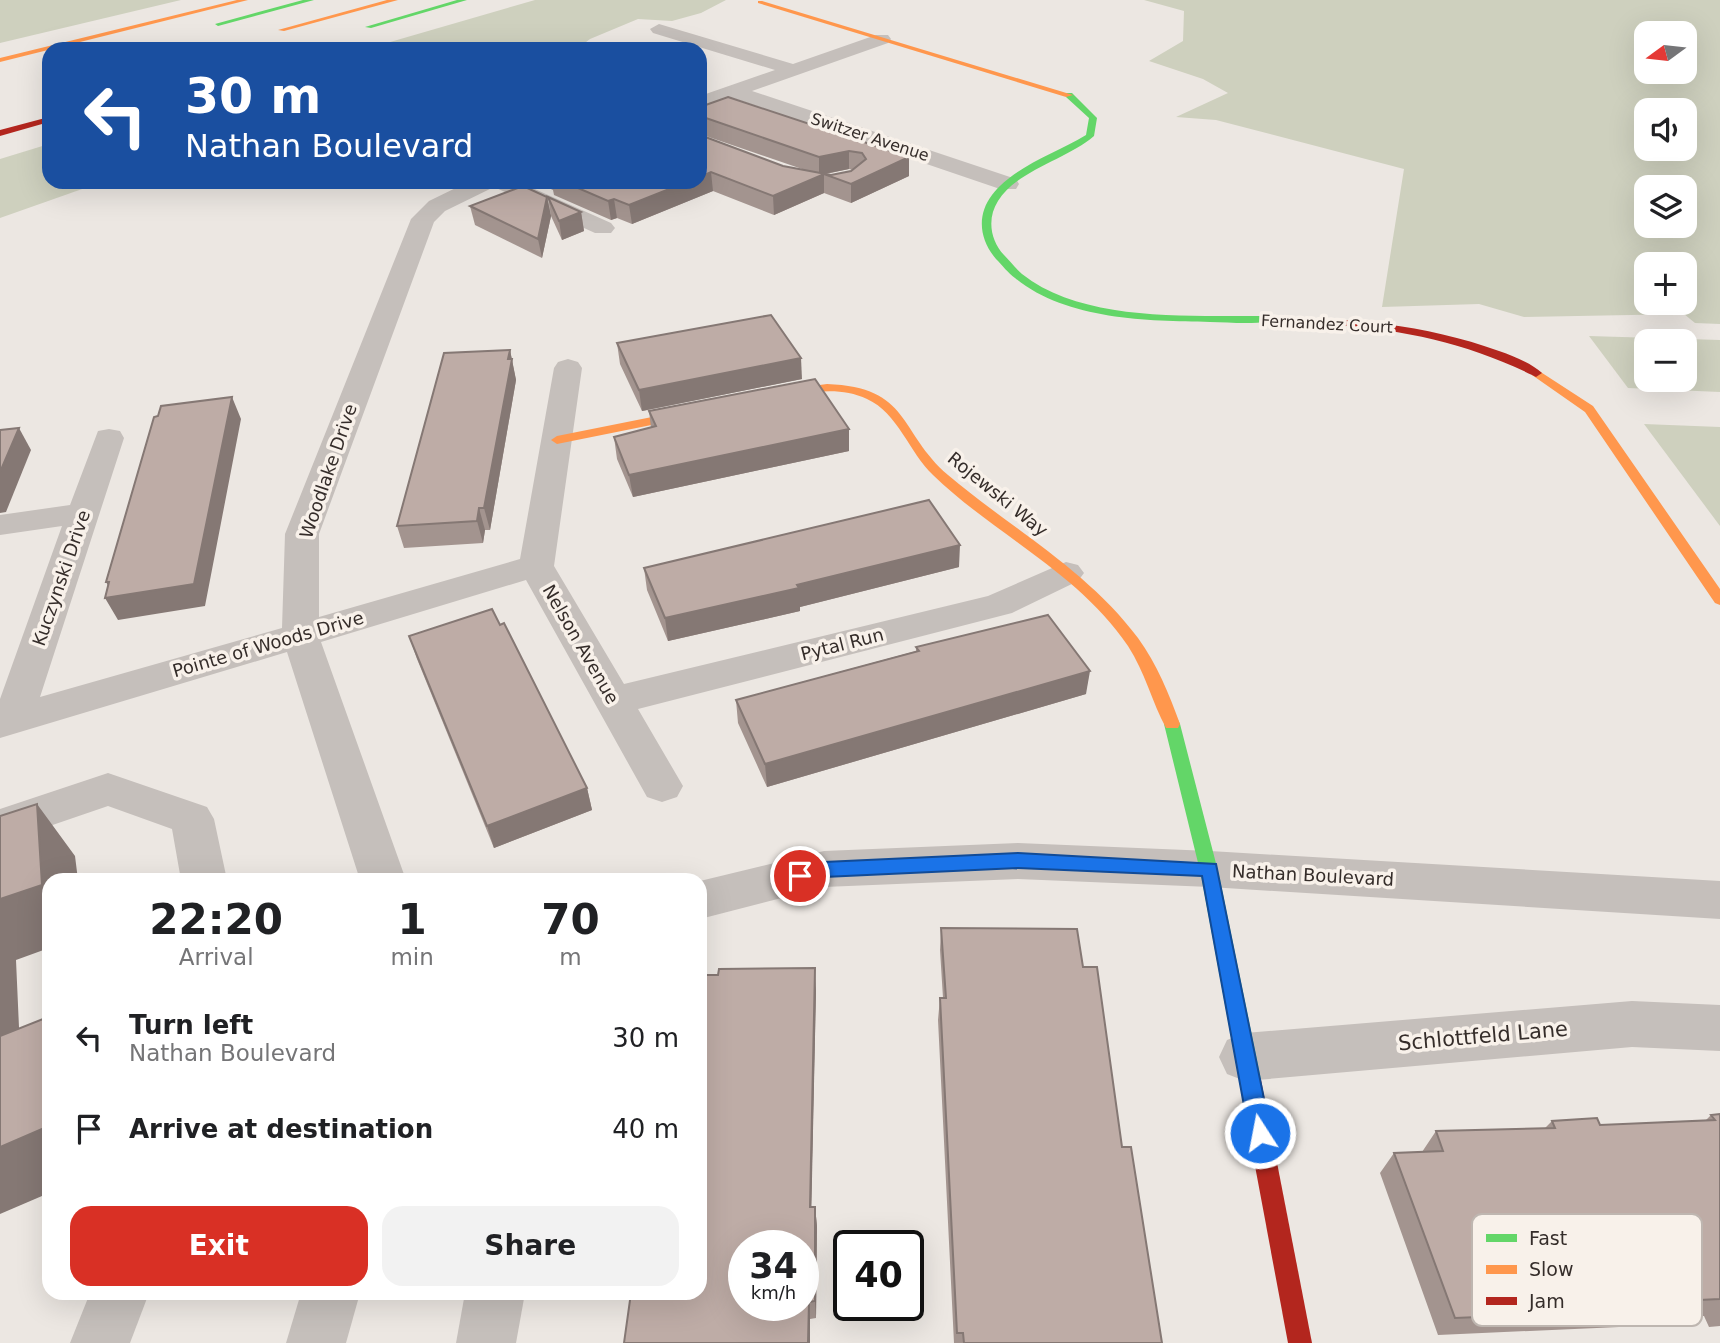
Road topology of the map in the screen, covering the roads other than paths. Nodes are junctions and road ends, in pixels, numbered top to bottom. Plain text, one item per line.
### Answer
1 (245, 0) edge
2 (310, 0) edge
3 (395, 0) edge
4 (464, 0) edge
5 (760, 2) dead end
6 (198, 29) dead end
7 (659, 29) dead end
8 (353, 31) dead end
9 (265, 34) dead end
10 (882, 38) junction
11 (74, 42) edge
12 (701, 42) edge
13 (707, 44) edge
14 (42, 50) edge
15 (0, 60) edge
16 (793, 70) junction
17 (732, 91) junction
18 (707, 100) edge
19 (42, 121) edge
20 (0, 133) edge
21 (1009, 184) junction
22 (472, 189) edge
23 (517, 189) edge
24 (603, 228) dead end
25 (568, 368) dead end
26 (747, 402) edge
27 (720, 407) edge
28 (109, 438) dead end
29 (557, 440) junction
30 (83, 513) junction
31 (0, 525) edge
32 (536, 566) junction
33 (1066, 573) junction
34 (1720, 600) edge
35 (300, 635) junction
36 (613, 701) junction
37 (6, 721) edge
38 (662, 786) dead end
39 (0, 826) edge
40 (1210, 869) junction
41 (203, 873) edge
42 (381, 873) edge
43 (707, 898) edge
44 (1720, 900) edge
45 (1720, 1028) edge
46 (1245, 1057) junction
47 (117, 1300) edge
48 (329, 1300) edge
49 (494, 1300) edge
50 (100, 1343) edge
51 (316, 1343) edge
52 (486, 1343) edge
53 (1300, 1343) edge

1 - 11 main road
2 - 6 main road
3 - 9 main road
4 - 8 main road
5 - 10 main road
7 - 12 street
10 - 16 street
10 - 21 main road
13 - 16 street
14 - 15 main road
16 - 17 street
17 - 18 street
17 - 21 street, Switzer Avenue
19 - 20 main road
21 - 34 main road, Fernandez Court
22 - 35 street, Woodlake Drive
23 - 24 street
25 - 29 street, Nelson Avenue
26 - 33 main road, Rojewski Way
27 - 29 main road
28 - 30 street, Kuczynski Drive
29 - 32 street, Nelson Avenue
30 - 31 street
30 - 37 street, Kuczynski Drive
32 - 35 street, Pointe of Woods Drive
32 - 36 street, Nelson Avenue
33 - 36 street, Pytal Run
33 - 40 main road, Rojewski Way
35 - 37 street, Pointe of Woods Drive
35 - 42 street, Woodlake Drive
36 - 38 street, Nelson Avenue
39 - 41 street
40 - 43 street, Nathan Boulevard
40 - 44 street, Nathan Boulevard
40 - 46 main road, Rojewski Way
45 - 46 street, Schlottfeld Lane
46 - 53 main road, Rojewski Way
47 - 50 street
48 - 51 street
49 - 52 street

